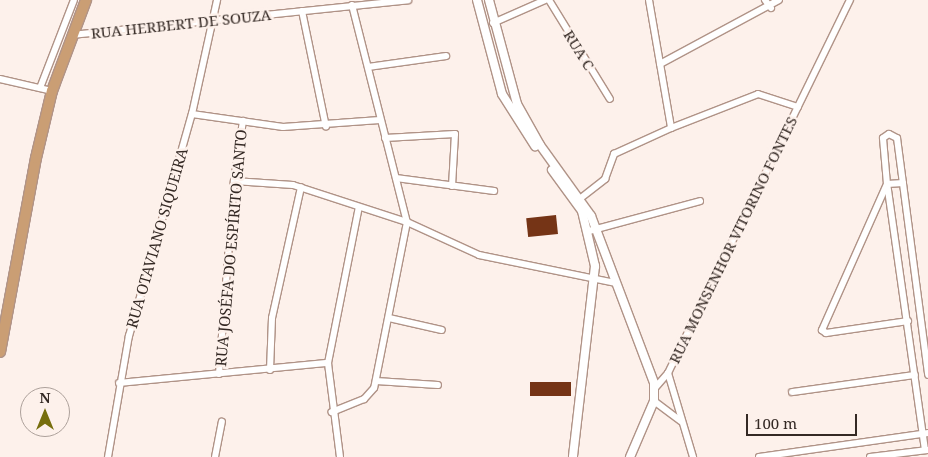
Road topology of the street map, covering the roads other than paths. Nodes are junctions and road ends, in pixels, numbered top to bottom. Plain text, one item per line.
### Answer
1 (74, 0) edge
2 (86, 0) edge
3 (217, 0) edge
4 (408, 0) edge
5 (476, 0) edge
6 (489, 0) edge
7 (545, 0) edge
8 (549, 0) edge
9 (649, 0) edge
10 (765, 0) edge
11 (779, 0) edge
12 (850, 0) edge
13 (352, 5) junction
14 (771, 8) junction
15 (302, 11) junction
16 (214, 21) junction
17 (493, 23) junction
18 (72, 35) junction
19 (446, 56) dead end
20 (660, 64) junction
21 (368, 67) junction
22 (0, 79) edge
23 (40, 88) junction
24 (52, 91) junction
25 (610, 100) dead end
26 (798, 106) junction
27 (192, 114) junction
28 (380, 120) junction
29 (243, 121) junction
30 (326, 127) junction
31 (671, 128) junction
32 (385, 138) junction
33 (396, 178) junction
34 (234, 181) junction
35 (903, 182) junction
36 (887, 184) junction
37 (452, 186) junction
38 (300, 187) junction
39 (494, 191) dead end
40 (579, 200) junction
41 (700, 201) dead end
42 (359, 207) junction
43 (407, 222) junction
44 (597, 229) junction
45 (589, 231) junction
46 (609, 263) junction
47 (595, 266) junction
48 (914, 269) junction
49 (901, 271) junction
50 (595, 282) junction
51 (616, 283) junction
52 (389, 318) junction
53 (908, 321) junction
54 (442, 330) dead end
55 (0, 352) edge
56 (328, 363) junction
57 (270, 370) junction
58 (668, 373) junction
59 (219, 374) junction
60 (915, 375) junction
61 (928, 375) edge
62 (376, 381) junction
63 (119, 383) junction
64 (438, 385) dead end
65 (654, 386) junction
66 (792, 392) dead end
67 (654, 401) junction
68 (332, 412) junction
69 (681, 420) junction
70 (222, 422) dead end
71 (925, 434) edge
72 (926, 450) edge
73 (108, 457) edge
74 (215, 457) edge
75 (340, 457) edge
76 (573, 457) edge
77 (630, 457) edge
78 (693, 457) edge
79 (759, 457) edge
80 (870, 457) edge

1 - 23 street
2 - 18 highway
3 - 16 street, RUA OTAVIANO SIQUEIRA
4 - 13 street, RUA HERBERT DE SOUZA
5 - 40 street
6 - 17 street
7 - 17 street
8 - 25 street, RUA C
9 - 20 street
10 - 14 street
11 - 14 street
12 - 26 street, RUA MONSENHOR VITORINO FONTES
13 - 15 street, RUA HERBERT DE SOUZA
13 - 21 street
14 - 20 street
15 - 16 street, RUA HERBERT DE SOUZA
15 - 30 street
16 - 18 street, RUA HERBERT DE SOUZA
16 - 27 street, RUA OTAVIANO SIQUEIRA
17 - 40 street
18 - 24 highway
19 - 21 street
20 - 31 street
21 - 28 street
22 - 23 street
23 - 24 street
24 - 55 highway
26 - 31 street, RUA MONSENHOR VITORINO FONTES
26 - 58 street, RUA MONSENHOR VITORINO FONTES
27 - 29 street
27 - 63 street, RUA OTAVIANO SIQUEIRA
28 - 30 street
28 - 32 street
29 - 30 street
29 - 34 street, RUA JOSÉFA DO ESPÍRITO SANTO
31 - 40 street, RUA MONSENHOR VITORINO FONTES
32 - 33 street
32 - 37 street
33 - 37 street
33 - 43 street
34 - 38 street
34 - 59 street, RUA JOSÉFA DO ESPÍRITO SANTO
35 - 36 street
35 - 36 street
35 - 48 street
36 - 49 street
36 - 53 street
37 - 39 street
38 - 42 street
38 - 57 street
40 - 44 street
40 - 45 street
41 - 44 street
42 - 43 street
42 - 56 street
43 - 50 street
43 - 52 street
44 - 45 street
44 - 46 street
45 - 47 street
46 - 47 street
46 - 51 street
47 - 50 street
48 - 49 street
48 - 61 street
49 - 53 street
50 - 51 street
50 - 76 street
51 - 65 street
52 - 54 street
52 - 62 street
53 - 60 street
56 - 57 street
56 - 68 street
57 - 59 street
58 - 65 street, RUA MONSENHOR VITORINO FONTES
58 - 69 street
59 - 63 street
60 - 66 street
60 - 71 street
62 - 64 street
62 - 68 street
63 - 73 street, RUA OTAVIANO SIQUEIRA
65 - 67 street
67 - 69 street
67 - 77 street
68 - 75 street
69 - 78 street
70 - 74 street
71 - 72 street
71 - 79 street
72 - 80 street

